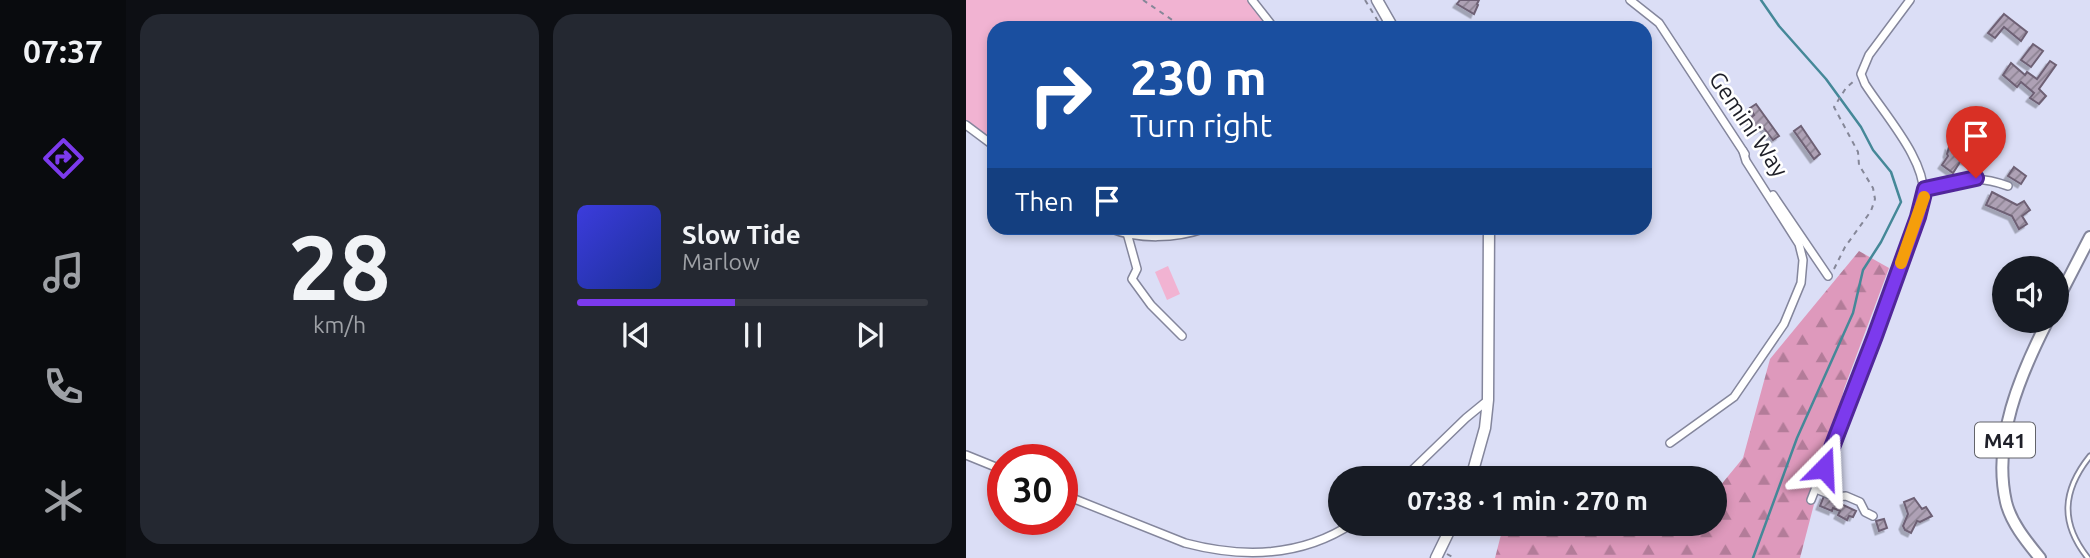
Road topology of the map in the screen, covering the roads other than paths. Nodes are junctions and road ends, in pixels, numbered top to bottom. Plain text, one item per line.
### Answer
1 (1252, 0) edge
2 (1377, 0) edge
3 (1633, 0) edge
4 (1910, 0) edge
5 (1268, 21) edge
6 (1389, 21) edge
7 (966, 124) edge
8 (987, 140) edge
9 (1743, 151) junction
10 (2008, 186) dead end
11 (1925, 189) junction
12 (1128, 235) edge
13 (1148, 235) edge
14 (1172, 235) edge
15 (1489, 235) edge
16 (2090, 237) edge
17 (1827, 274) road end
18 (2069, 278) edge
19 (2042, 333) edge
20 (1182, 336) dead end
21 (1488, 400) junction
22 (1670, 443) dead end
23 (966, 455) edge
24 (2090, 456) edge
25 (987, 464) edge
26 (1416, 466) edge
27 (1474, 466) edge
28 (1816, 489) junction
29 (1811, 500) dead end
30 (1078, 501) edge
31 (1873, 516) dead end
32 (1328, 536) edge
33 (1447, 536) edge
34 (1436, 558) edge
35 (2040, 558) edge
36 (2088, 558) edge

1 - 5 street
2 - 6 street
3 - 9 street, Gemini Way
4 - 11 street
7 - 8 street
9 - 17 street, Gemini Way
9 - 22 street
10 - 11 street
11 - 28 street
12 - 20 street
13 - 14 street
15 - 21 street
16 - 18 main road
19 - 35 main road, M41
21 - 26 street
21 - 27 street
23 - 25 street
24 - 36 lane
28 - 29 street
28 - 31 street
30 - 32 street
33 - 34 street

